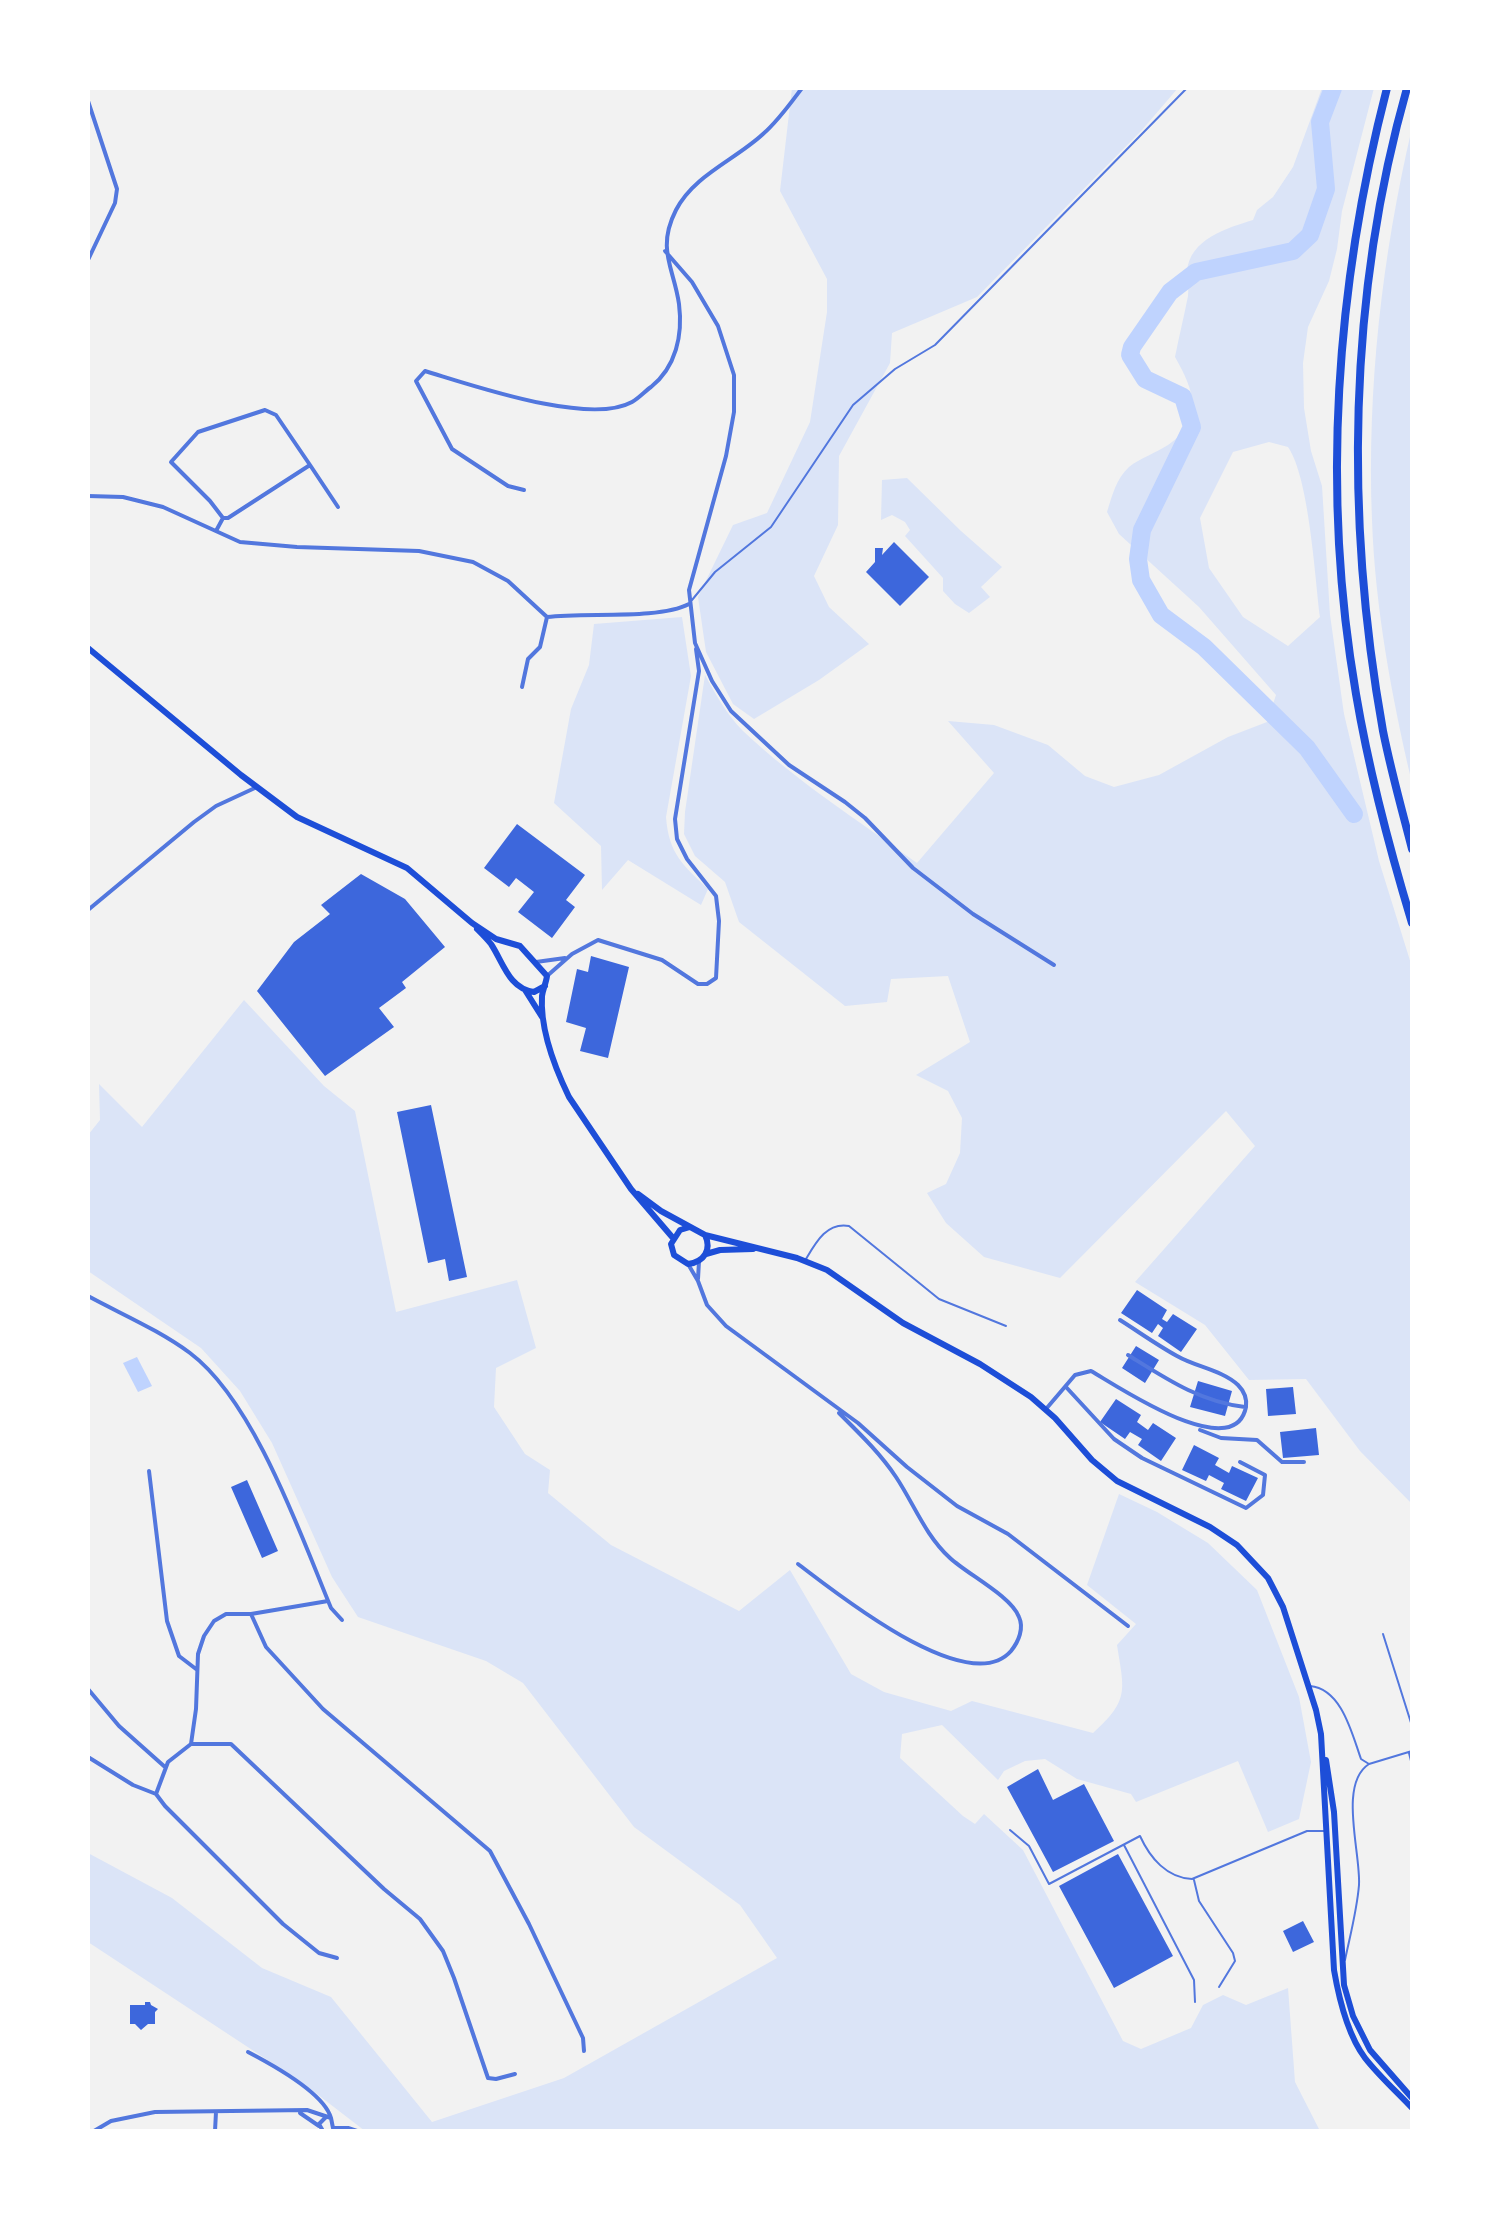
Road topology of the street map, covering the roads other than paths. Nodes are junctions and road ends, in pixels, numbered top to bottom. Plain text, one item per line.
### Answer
1 (802, 88) edge
2 (1187, 88) edge
3 (1387, 88) edge
4 (1407, 88) edge
5 (88, 101) edge
6 (665, 251) junction
7 (88, 260) edge
8 (310, 465) junction
9 (524, 490) dead end
10 (88, 496) edge
11 (338, 507) dead end
12 (223, 518) junction
13 (216, 531) junction
14 (689, 604) junction
15 (547, 617) junction
16 (88, 641) edge
17 (695, 643) junction
18 (88, 648) edge
19 (97, 656) junction
20 (522, 687) dead end
21 (257, 787) junction
22 (1412, 849) edge
23 (88, 910) edge
24 (472, 923) junction
25 (1412, 923) edge
26 (510, 943) junction
27 (498, 958) junction
28 (568, 958) junction
29 (536, 962) junction
30 (1054, 965) dead end
31 (547, 976) junction
32 (545, 986) junction
33 (525, 990) junction
34 (544, 1021) junction
35 (631, 1189) junction
36 (690, 1227) junction
37 (705, 1235) junction
38 (673, 1238) junction
39 (756, 1249) junction
40 (706, 1254) junction
41 (805, 1260) junction
42 (699, 1261) junction
43 (688, 1264) junction
44 (698, 1281) junction
45 (88, 1296) edge
46 (1120, 1320) dead end
47 (1006, 1326) dead end
48 (1128, 1355) dead end
49 (1065, 1386) junction
50 (832, 1405) junction
51 (1246, 1407) junction
52 (1046, 1409) junction
53 (1191, 1425) junction
54 (1240, 1462) dead end
55 (1304, 1462) dead end
56 (149, 1471) dead end
57 (798, 1564) dead end
58 (328, 1601) junction
59 (251, 1614) junction
60 (342, 1620) dead end
61 (1128, 1626) dead end
62 (1383, 1634) dead end
63 (196, 1669) junction
64 (1308, 1686) junction
65 (88, 1689) edge
66 (1412, 1726) edge
67 (191, 1744) junction
68 (1323, 1751) junction
69 (1410, 1751) edge
70 (88, 1757) edge
71 (1369, 1764) junction
72 (1412, 1765) edge
73 (165, 1767) junction
74 (156, 1794) junction
75 (1010, 1830) dead end
76 (1326, 1831) junction
77 (1336, 1840) junction
78 (1123, 1844) junction
79 (1193, 1879) junction
80 (337, 1958) dead end
81 (1343, 1973) junction
82 (1219, 1987) dead end
83 (1195, 2002) dead end
84 (584, 2051) dead end
85 (248, 2052) dead end
86 (515, 2074) dead end
87 (1412, 2098) edge
88 (1412, 2108) edge
89 (216, 2112) junction
90 (298, 2112) junction
91 (328, 2118) junction
92 (321, 2129) edge
93 (332, 2129) edge
94 (94, 2131) edge
95 (215, 2131) edge
96 (357, 2131) edge

1 - 6 street
2 - 14 lane
3 - 25 highway
4 - 22 highway
5 - 7 street
6 - 9 street
6 - 14 street
8 - 11 street
8 - 12 street
8 - 12 street
10 - 13 street
12 - 13 street
13 - 15 street
14 - 15 street
14 - 17 street
15 - 20 street
16 - 19 main road
17 - 28 street
17 - 30 street
18 - 19 main road
19 - 21 main road
21 - 23 street
21 - 24 main road
24 - 26 main road
24 - 27 main road
26 - 27 main road
26 - 29 main road
27 - 33 main road
28 - 29 street
28 - 31 street
29 - 31 main road
31 - 32 main road
32 - 33 main road
32 - 34 main road
33 - 34 main road
34 - 35 main road
35 - 36 main road
35 - 38 main road
36 - 37 main road
36 - 38 main road
37 - 39 main road
37 - 40 main road
38 - 43 main road
39 - 40 main road
39 - 41 main road
40 - 42 main road
41 - 47 lane
41 - 52 main road
42 - 43 main road
42 - 44 street
43 - 44 street
44 - 50 street
45 - 58 street
46 - 51 street
48 - 51 street
49 - 52 street
49 - 53 street
49 - 54 street
50 - 57 street
50 - 61 street
51 - 53 street
52 - 64 main road
53 - 55 street
56 - 63 street
58 - 59 street
58 - 60 street
59 - 63 street
59 - 84 street
62 - 66 lane
63 - 67 street
64 - 68 main road
64 - 71 lane
65 - 73 street
67 - 73 street
67 - 86 street
68 - 76 main road
68 - 77 main road
69 - 71 lane
69 - 72 lane
70 - 74 street
71 - 81 lane
73 - 74 street
74 - 80 street
75 - 78 lane
76 - 77 main road
76 - 79 lane
76 - 88 main road
77 - 81 main road
78 - 79 lane
78 - 83 lane
79 - 82 lane
81 - 87 main road
85 - 91 street
89 - 90 street
89 - 94 street
89 - 95 street
90 - 91 street
90 - 92 street
91 - 92 street
91 - 93 street
93 - 96 street

